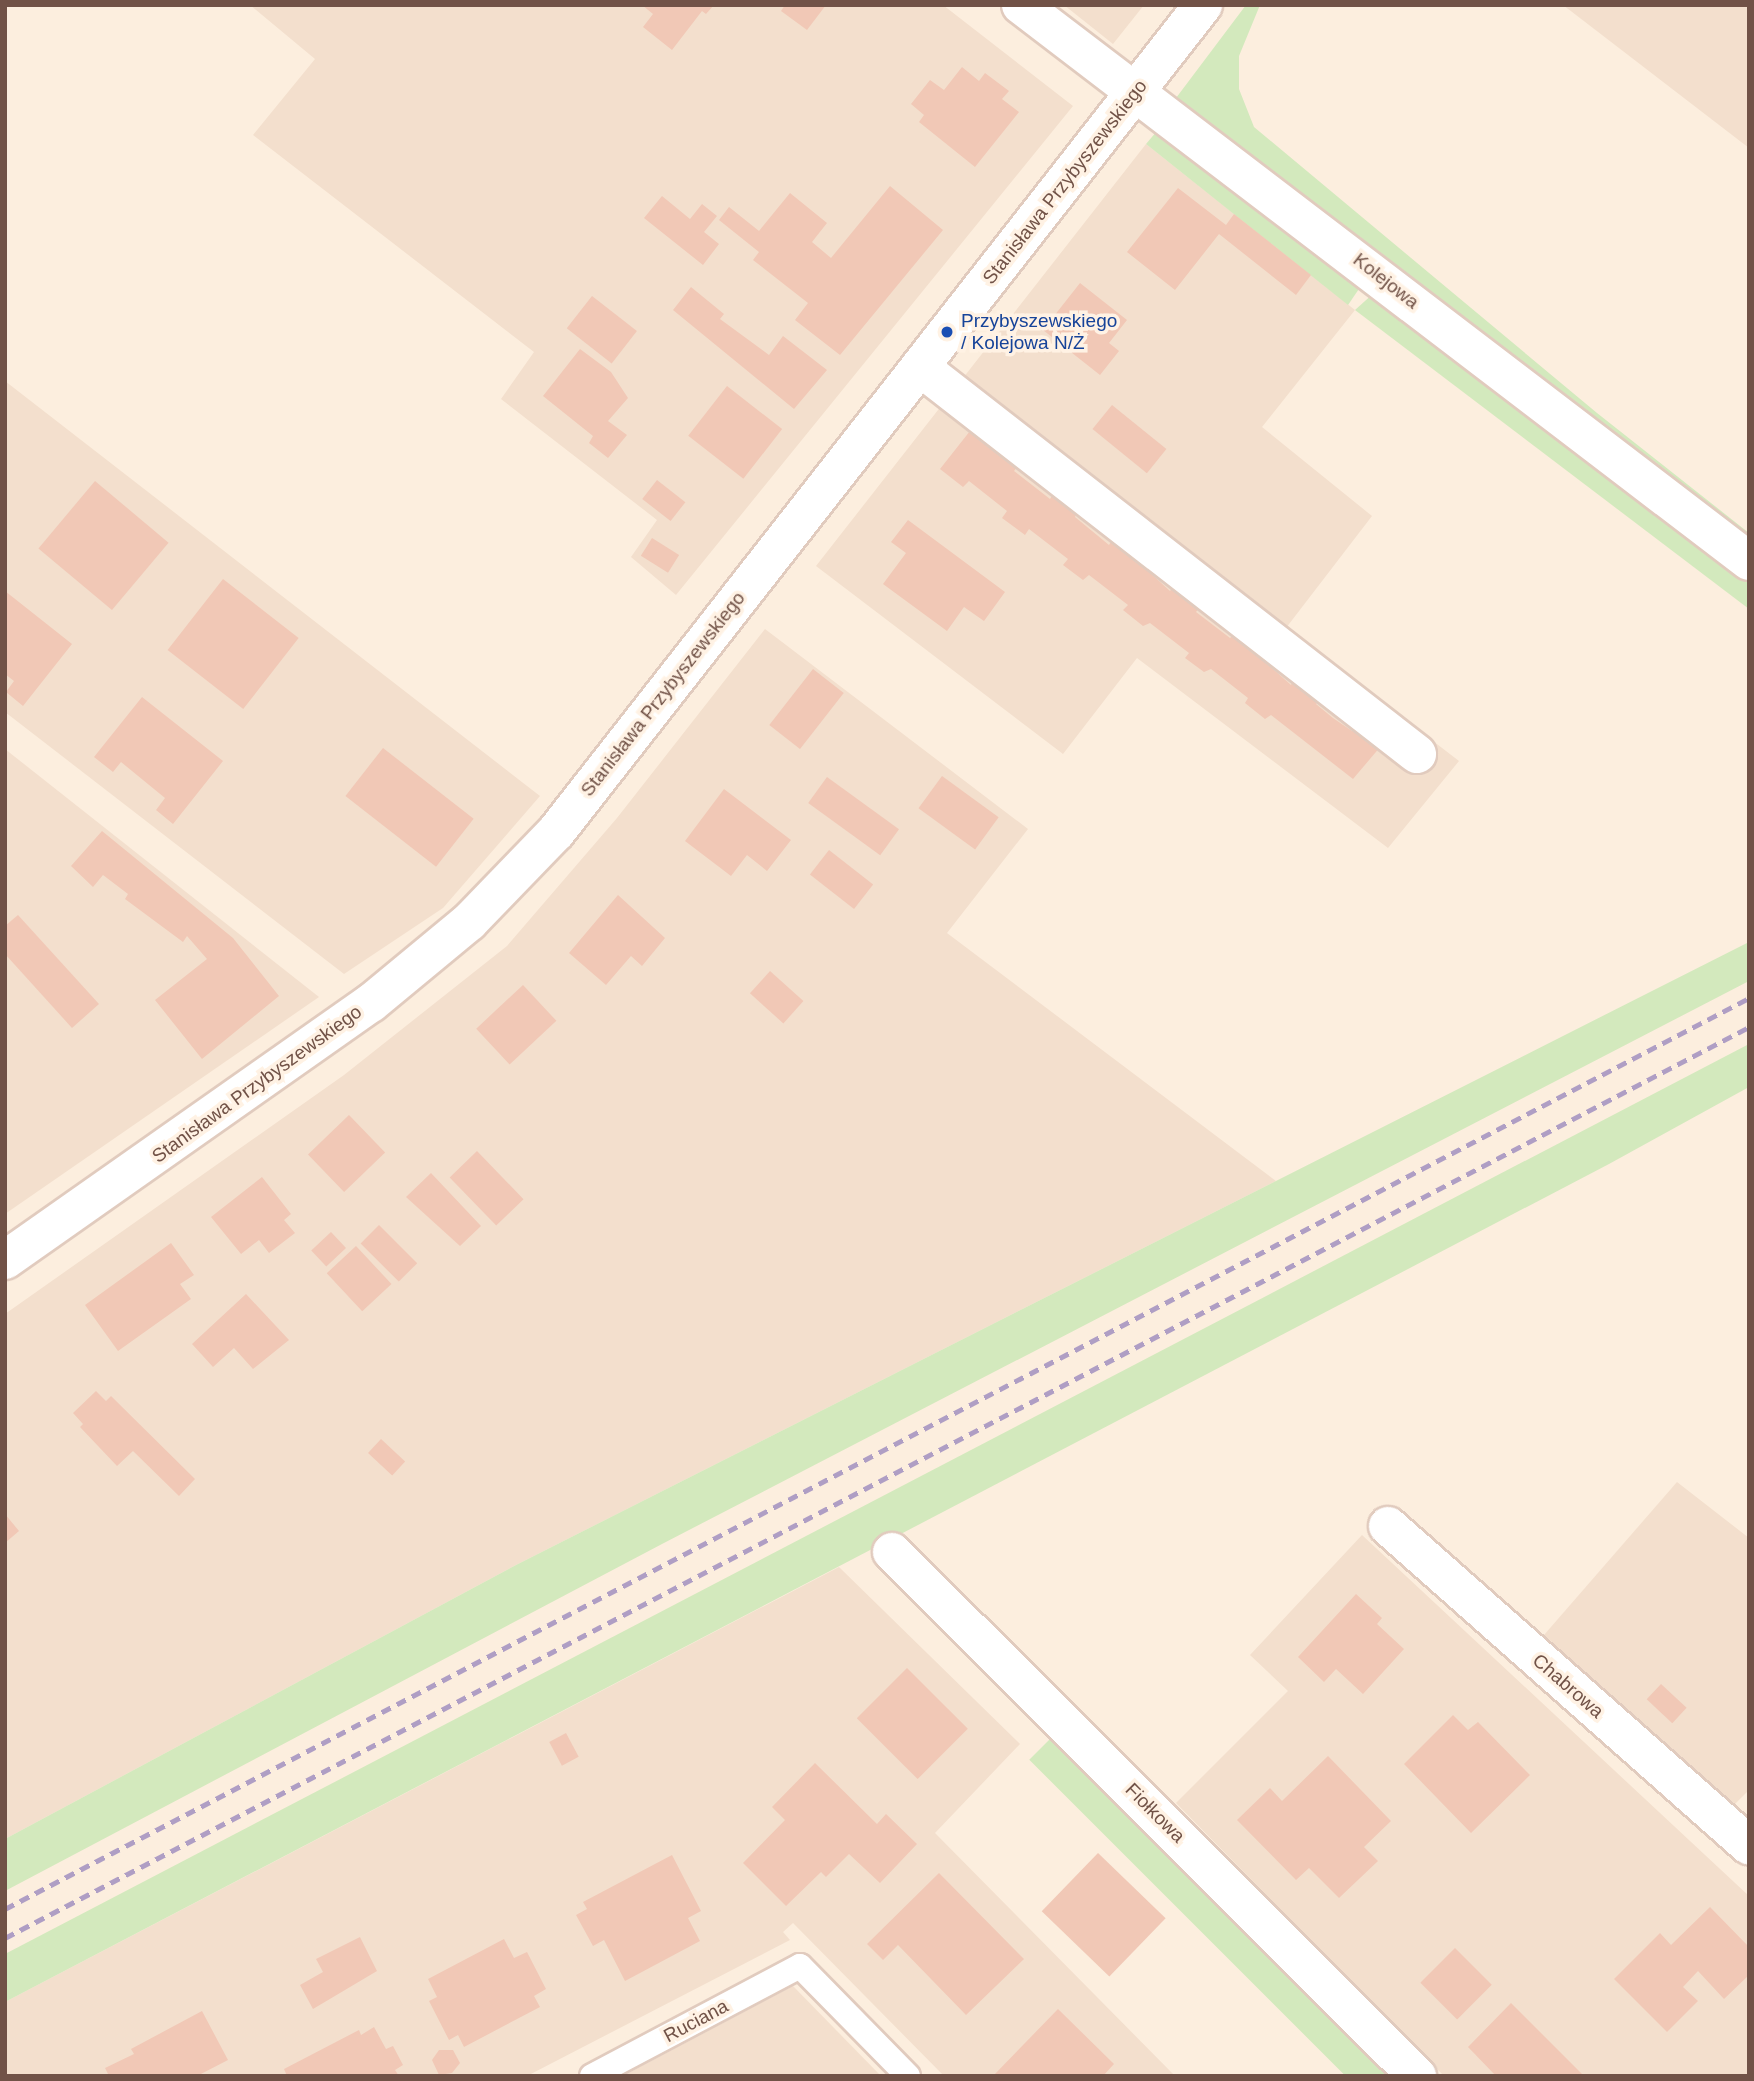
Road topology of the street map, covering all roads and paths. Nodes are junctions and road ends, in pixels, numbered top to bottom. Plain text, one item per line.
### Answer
1 (1021, 5) edge
2 (1203, 5) edge
3 (1136, 92) junction
4 (920, 367) junction
5 (1749, 561) edge
6 (1417, 754) dead end
7 (5, 1260) edge
8 (1388, 1526) dead end
9 (892, 1552) dead end
10 (1749, 1845) edge
11 (592, 2076) edge
12 (908, 2076) edge
13 (1416, 2076) edge

1 - 3 street, Kolejowa
2 - 3 street, Stanisława Przybyszewskiego
3 - 4 street, Stanisława Przybyszewskiego
3 - 5 street, Kolejowa
4 - 6 street
4 - 7 street, Stanisława Przybyszewskiego
8 - 10 street, Chabrowa
9 - 13 street, Fiołkowa
11 - 12 lane, Ruciana

